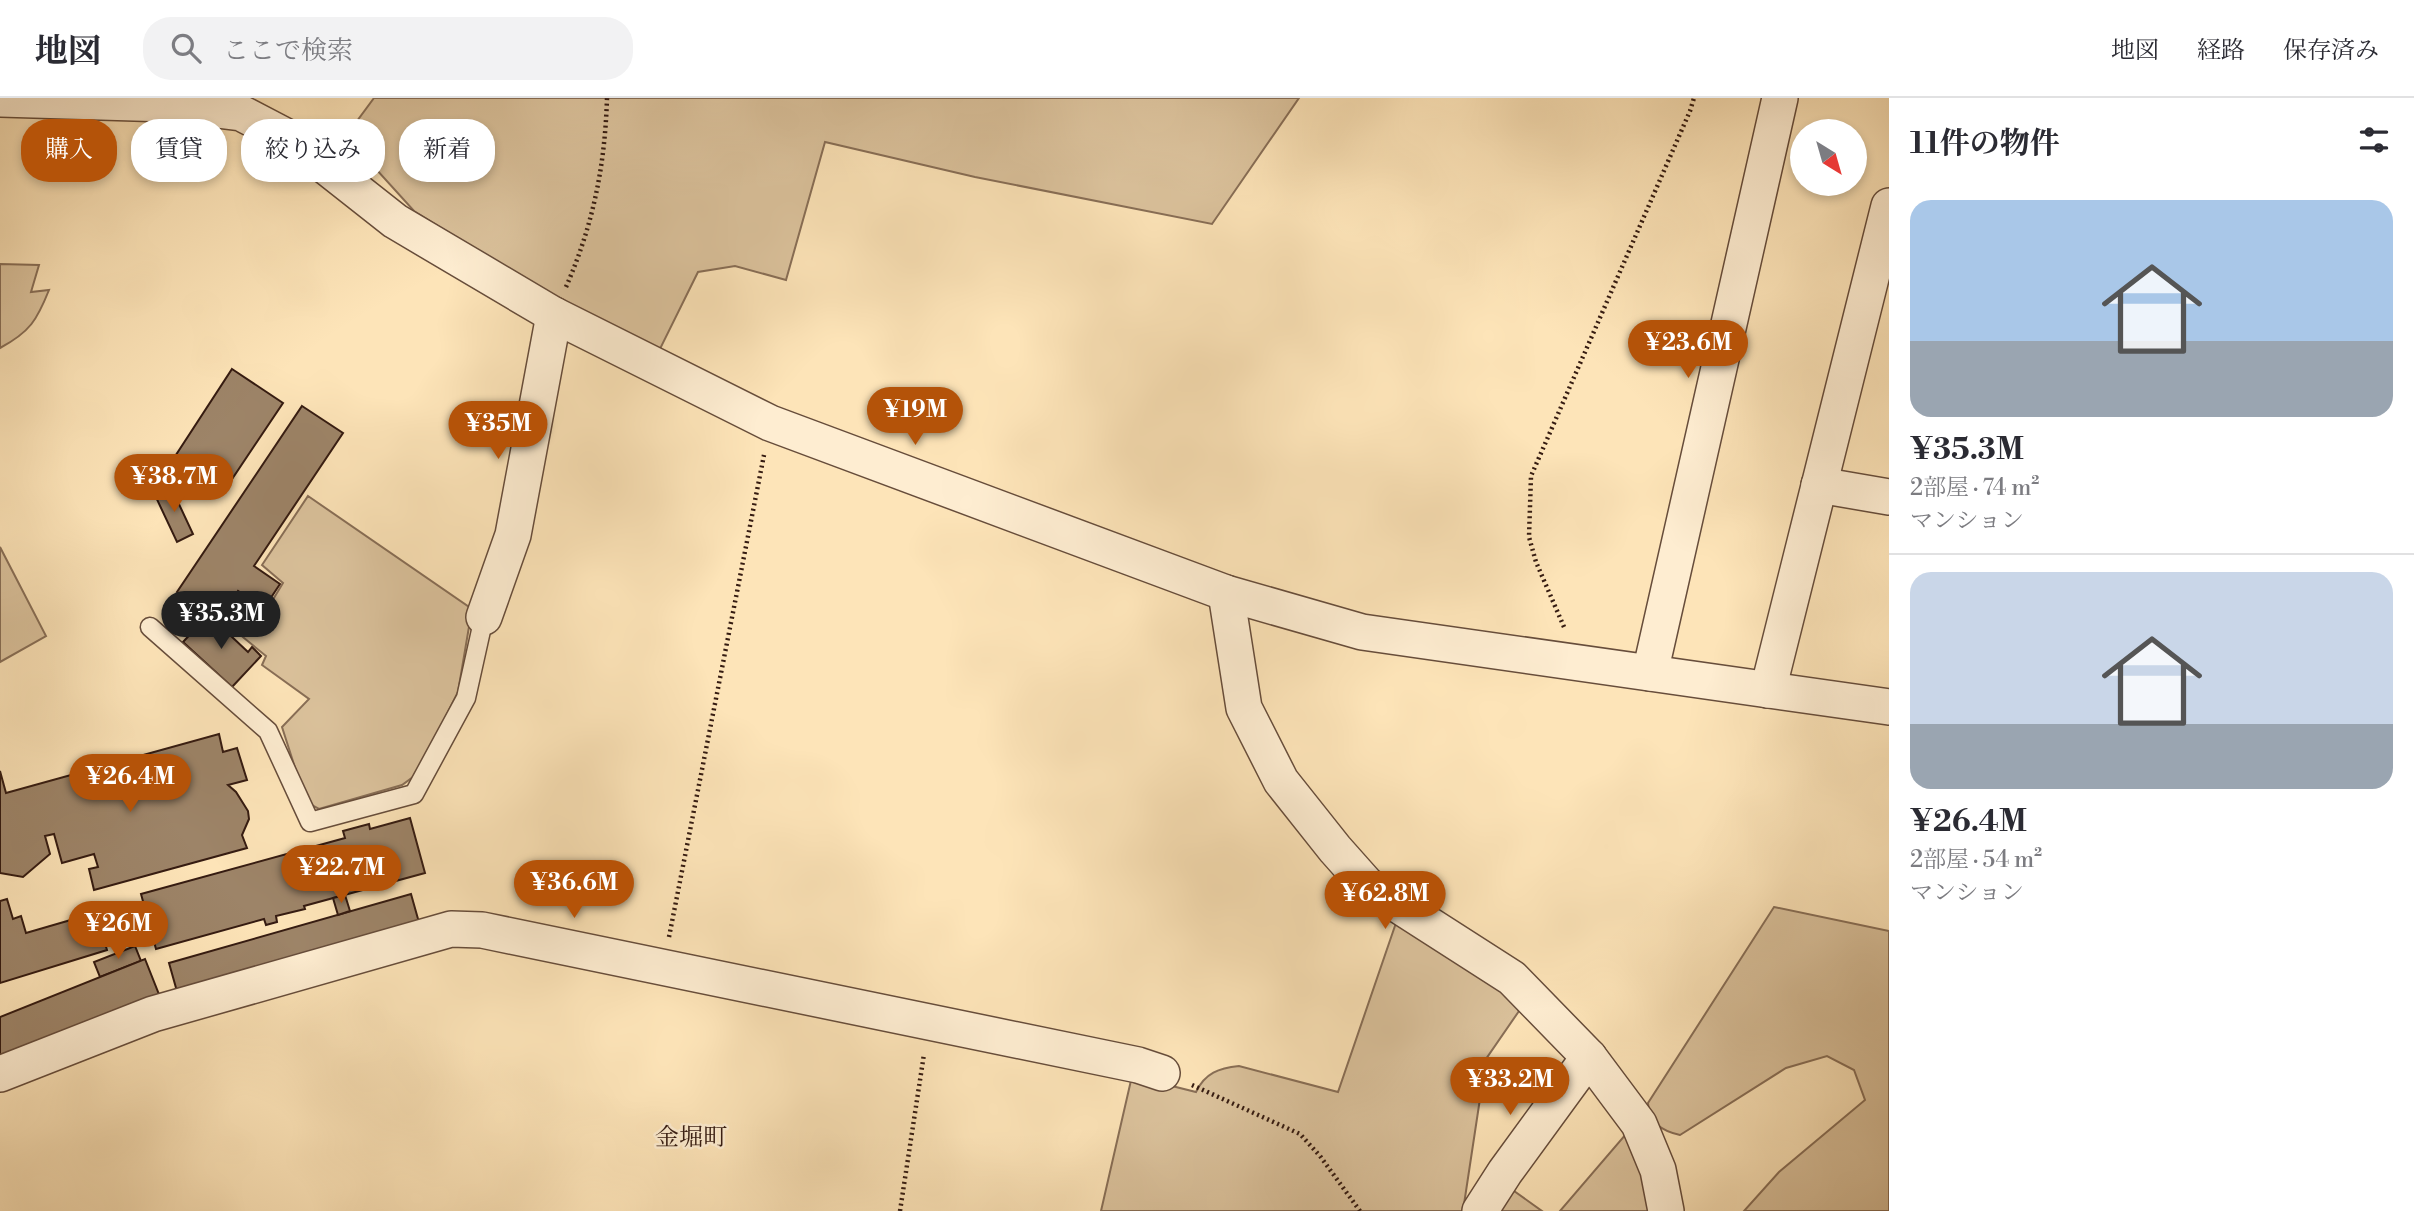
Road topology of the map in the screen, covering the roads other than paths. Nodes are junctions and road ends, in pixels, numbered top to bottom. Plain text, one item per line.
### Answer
1 (1780, 98) edge
2 (0, 99) edge
3 (1889, 206) edge
4 (554, 315) junction
5 (1819, 485) junction
6 (1889, 496) edge
7 (1226, 593) junction
8 (484, 617) joint
9 (150, 627) dead end
10 (1650, 673) junction
11 (1768, 690) junction
12 (1889, 707) edge
13 (1589, 1057) junction
14 (1162, 1073) road end
15 (0, 1074) edge
16 (1480, 1211) edge
17 (1667, 1211) edge

1 - 10 street
2 - 4 street
3 - 5 street
4 - 7 street
4 - 8 street
5 - 6 street
5 - 11 street
7 - 10 street
7 - 13 street
8 - 9 lane
10 - 11 street
11 - 12 street
13 - 16 street
13 - 17 street
14 - 15 street

